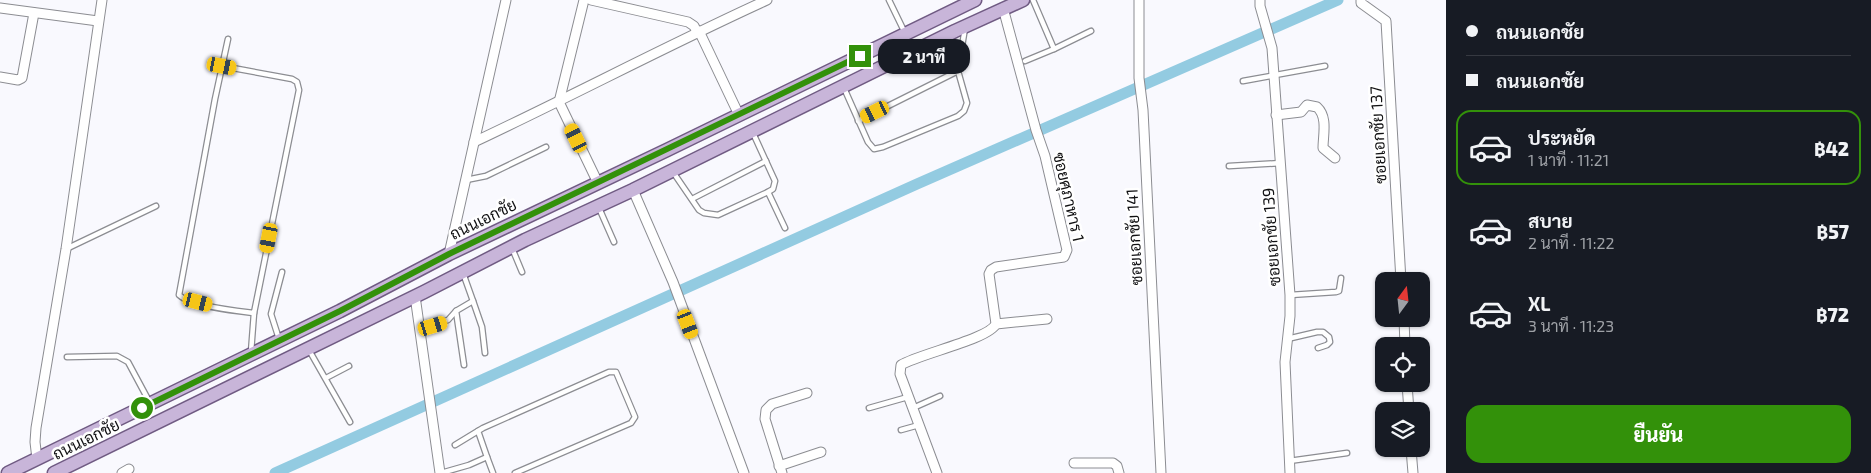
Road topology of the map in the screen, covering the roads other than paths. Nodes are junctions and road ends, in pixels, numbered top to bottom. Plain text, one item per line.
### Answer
1 (102, 0) edge
2 (506, 0) edge
3 (584, 0) edge
4 (591, 0) edge
5 (767, 0) edge
6 (889, 0) edge
7 (976, 0) edge
8 (1023, 0) edge
9 (1033, 0) edge
10 (1139, 0) edge
11 (1260, 0) edge
12 (1361, 2) edge
13 (0, 8) edge
14 (1003, 8) junction
15 (34, 13) junction
16 (98, 21) junction
17 (965, 26) junction
18 (1091, 31) dead end
19 (698, 32) junction
20 (906, 35) junction
21 (228, 39) dead end
22 (1054, 49) junction
23 (1025, 61) dead end
24 (222, 66) junction
25 (1325, 66) dead end
26 (958, 71) junction
27 (1273, 75) junction
28 (0, 77) edge
29 (1243, 81) dead end
30 (843, 87) junction
31 (559, 102) junction
32 (739, 115) junction
33 (1276, 115) junction
34 (858, 120) junction
35 (752, 131) junction
36 (474, 142) junction
37 (546, 147) dead end
38 (1335, 158) dead end
39 (766, 161) junction
40 (1280, 163) junction
41 (1229, 166) dead end
42 (672, 171) junction
43 (466, 180) junction
44 (598, 183) junction
45 (633, 190) junction
46 (768, 192) junction
47 (692, 199) junction
48 (156, 206) dead end
49 (598, 206) junction
50 (785, 228) dead end
51 (614, 242) dead end
52 (512, 247) junction
53 (66, 249) junction
54 (449, 254) junction
55 (282, 272) dead end
56 (522, 272) dead end
57 (1400, 272) edge
58 (457, 275) junction
59 (1341, 278) dead end
60 (1290, 295) junction
61 (415, 296) junction
62 (473, 301) junction
63 (456, 311) junction
64 (254, 313) junction
65 (1047, 319) dead end
66 (996, 324) junction
67 (433, 326) dead end
68 (1288, 339) junction
69 (279, 340) junction
70 (1318, 348) dead end
71 (309, 349) junction
72 (485, 353) dead end
73 (251, 354) junction
74 (67, 358) dead end
75 (464, 365) dead end
76 (349, 366) dead end
77 (326, 378) junction
78 (807, 393) dead end
79 (940, 396) dead end
80 (908, 397) junction
81 (150, 404) junction
82 (869, 408) dead end
83 (913, 408) junction
84 (350, 422) dead end
85 (919, 424) junction
86 (901, 430) dead end
87 (478, 432) junction
88 (455, 445) dead end
89 (821, 452) dead end
90 (1347, 454) dead end
91 (487, 457) junction
92 (1412, 457) edge
93 (37, 459) junction
94 (1289, 461) junction
95 (1074, 463) dead end
96 (781, 470) edge
97 (8, 473) edge
98 (54, 473) edge
99 (440, 473) edge
100 (493, 473) edge
101 (515, 473) edge
102 (744, 473) edge
103 (937, 473) edge
104 (1119, 473) edge
105 (1161, 473) edge
106 (1290, 473) edge
107 (1413, 473) edge

1 - 16 street
2 - 36 street
3 - 31 street
4 - 19 street
5 - 19 street
6 - 20 lane
7 - 20 main road, ถนนเอกชัย
8 - 14 main road, ถนนเอกชัย
9 - 22 lane
10 - 105 street, ซอยเอกชัย 141
11 - 27 street, ซอยเอกชัย 139
12 - 57 street, ซอยเอกชัย 137
13 - 15 street
14 - 17 main road, ถนนเอกชัย
14 - 66 street, ซอยศุภาหาร 1
15 - 16 street
15 - 28 street
16 - 53 street
17 - 26 lane
17 - 30 main road, ถนนเอกชัย
18 - 22 lane
19 - 31 street
19 - 32 street
20 - 32 main road, ถนนเอกชัย
21 - 24 lane
22 - 23 lane
24 - 64 lane
24 - 64 lane
25 - 27 lane
26 - 34 lane
26 - 34 lane
27 - 29 lane
27 - 33 street, ซอยเอกชัย 139
30 - 34 lane
30 - 35 main road, ถนนเอกชัย
31 - 36 street
31 - 44 street
32 - 44 main road, ถนนเอกชัย
33 - 38 street
33 - 40 street, ซอยเอกชัย 139
35 - 39 lane
35 - 42 main road, ถนนเอกชัย
36 - 43 street
37 - 43 lane
39 - 46 lane
39 - 47 lane
40 - 41 lane
40 - 60 street, ซอยเอกชัย 139
42 - 45 main road, ถนนเอกชัย
42 - 47 lane
43 - 54 street
44 - 54 main road, ถนนเอกชัย
45 - 49 main road, ถนนเอกชัย
45 - 102 street
46 - 47 lane
46 - 50 lane
48 - 53 lane
49 - 51 lane
49 - 52 main road, ถนนเอกชัย
52 - 56 lane
52 - 58 main road, ถนนเอกชัย
53 - 93 street
54 - 58 main road
54 - 69 main road, ถนนเอกชัย
55 - 69 lane
58 - 61 main road, ถนนเอกชัย
58 - 62 lane
59 - 60 lane
60 - 68 street, ซอยเอกชัย 139
61 - 71 main road, ถนนเอกชัย
61 - 99 street
62 - 63 lane
62 - 72 lane
63 - 67 lane
63 - 75 lane
64 - 73 lane
65 - 66 street
66 - 80 street
68 - 70 lane
68 - 94 street, ซอยเอกชัย 139
69 - 73 main road, ถนนเอกชัย
71 - 77 lane
71 - 98 main road, ถนนเอกชัย
73 - 81 main road, ถนนเอกชัย
74 - 81 lane
76 - 77 lane
77 - 84 lane
78 - 96 street
79 - 83 lane
80 - 82 lane
80 - 83 street
81 - 93 main road, ถนนเอกชัย
83 - 85 street
85 - 86 lane
85 - 103 street
87 - 88 lane
87 - 91 lane
87 - 101 lane
89 - 96 street
90 - 94 lane
91 - 99 lane
91 - 100 lane
92 - 107 street
93 - 97 main road, ถนนเอกชัย
94 - 106 street, ซอยเอกชัย 139
95 - 104 street

